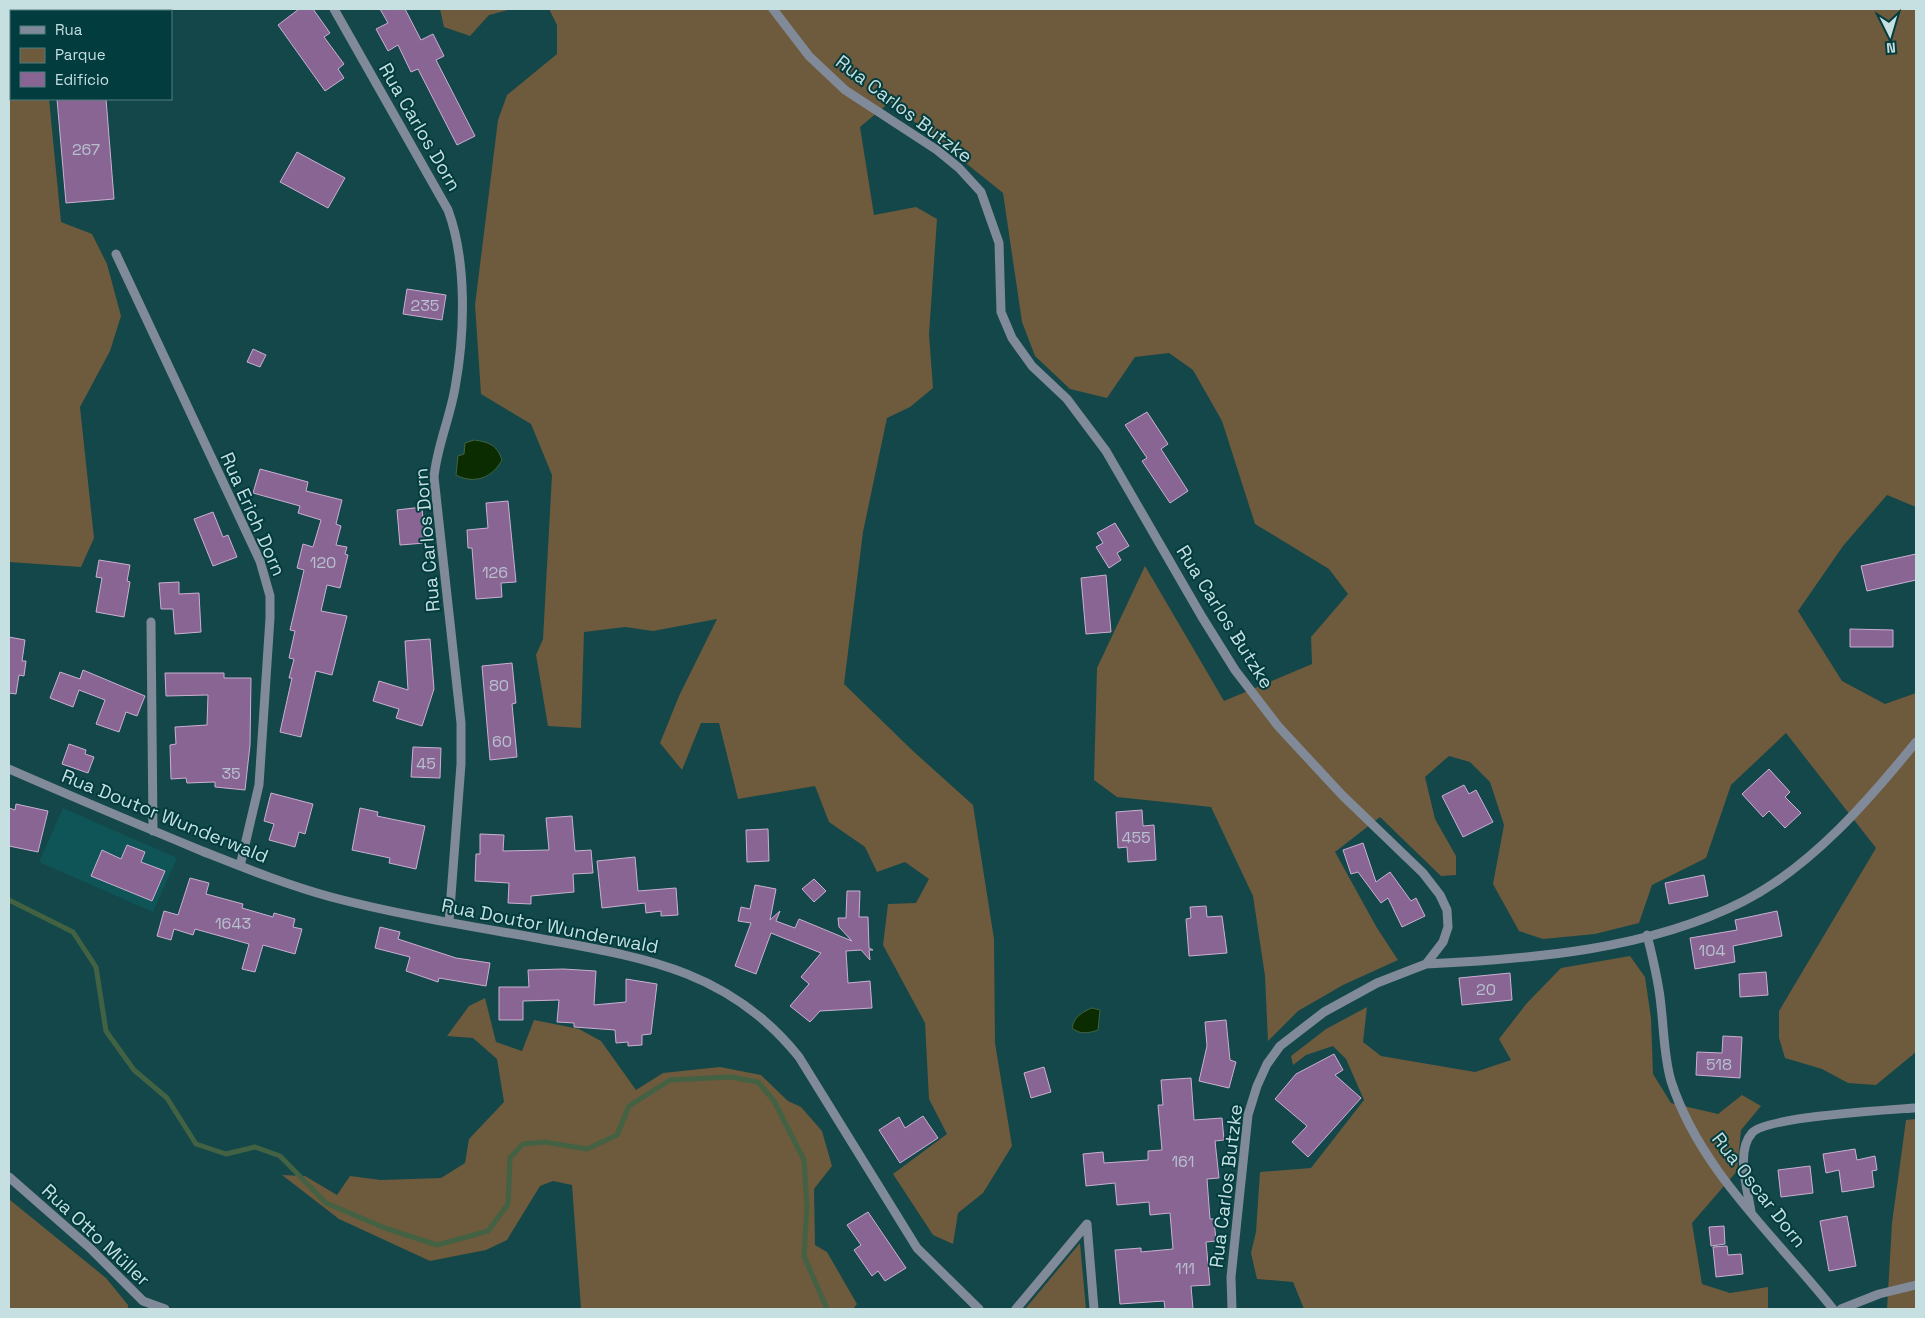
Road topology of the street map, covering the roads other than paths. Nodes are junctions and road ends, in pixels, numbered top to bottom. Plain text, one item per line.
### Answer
1 (334, 9) edge
2 (773, 9) edge
3 (116, 254) dead end
4 (150, 622) dead end
5 (1916, 742) edge
6 (9, 769) edge
7 (153, 831) junction
8 (240, 866) junction
9 (449, 922) junction
10 (1647, 936) junction
11 (1426, 964) junction
12 (1914, 1108) dead end
13 (9, 1177) edge
14 (1752, 1212) junction
15 (1916, 1285) edge
16 (144, 1305) edge
17 (165, 1309) edge
18 (979, 1309) edge
19 (1016, 1309) edge
20 (1094, 1309) edge
21 (1232, 1309) edge
22 (1833, 1309) edge
23 (1841, 1309) edge

1 - 9 street, Rua Carlos Dorn
2 - 11 street, Rua Carlos Butzke
3 - 8 street, Rua Erich Dorn
4 - 7 street
5 - 10 street
6 - 7 street, Rua Doutor Wunderwald
7 - 8 street, Rua Doutor Wunderwald
8 - 9 street, Rua Doutor Wunderwald
9 - 18 street, Rua Doutor Wunderwald
10 - 11 street
10 - 14 street, Rua Oscar Dorn
11 - 21 street, Rua Carlos Butzke
12 - 14 street
13 - 16 street, Rua Otto Müller
14 - 22 street, Rua Oscar Dorn
15 - 23 street
16 - 17 street, Rua Otto Müller
19 - 20 street

